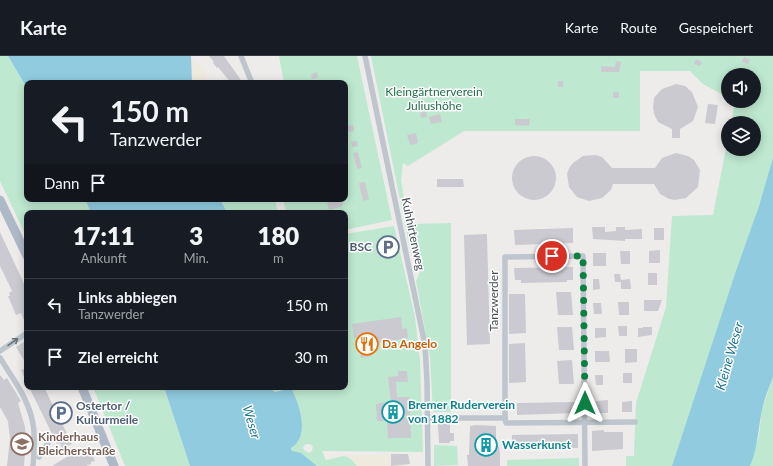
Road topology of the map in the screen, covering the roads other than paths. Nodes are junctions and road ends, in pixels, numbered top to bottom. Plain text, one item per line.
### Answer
1 (241, 56) edge
2 (364, 56) edge
3 (251, 80) edge
4 (0, 200) edge
5 (24, 250) edge
6 (24, 335) edge
7 (0, 351) edge
8 (0, 358) edge
9 (83, 390) edge
10 (428, 418) junction
11 (505, 418) junction
12 (584, 422) junction
13 (635, 422) dead end
14 (48, 443) dead end
15 (37, 455) junction
16 (42, 462) dead end
17 (33, 466) edge
18 (114, 466) edge
19 (428, 466) edge
20 (585, 466) edge

1 - 3 street
2 - 10 street, Kuhhirtenweg
4 - 5 main road
7 -> 6 street
8 - 15 street
9 - 18 main road
10 - 11 street
10 - 19 street, Kuhhirtenweg
11 - 12 street
11 - 12 street, Tanzwerder
12 - 13 street
12 - 20 street, Tanzwerder
14 - 15 street
15 - 16 street
15 - 17 street

